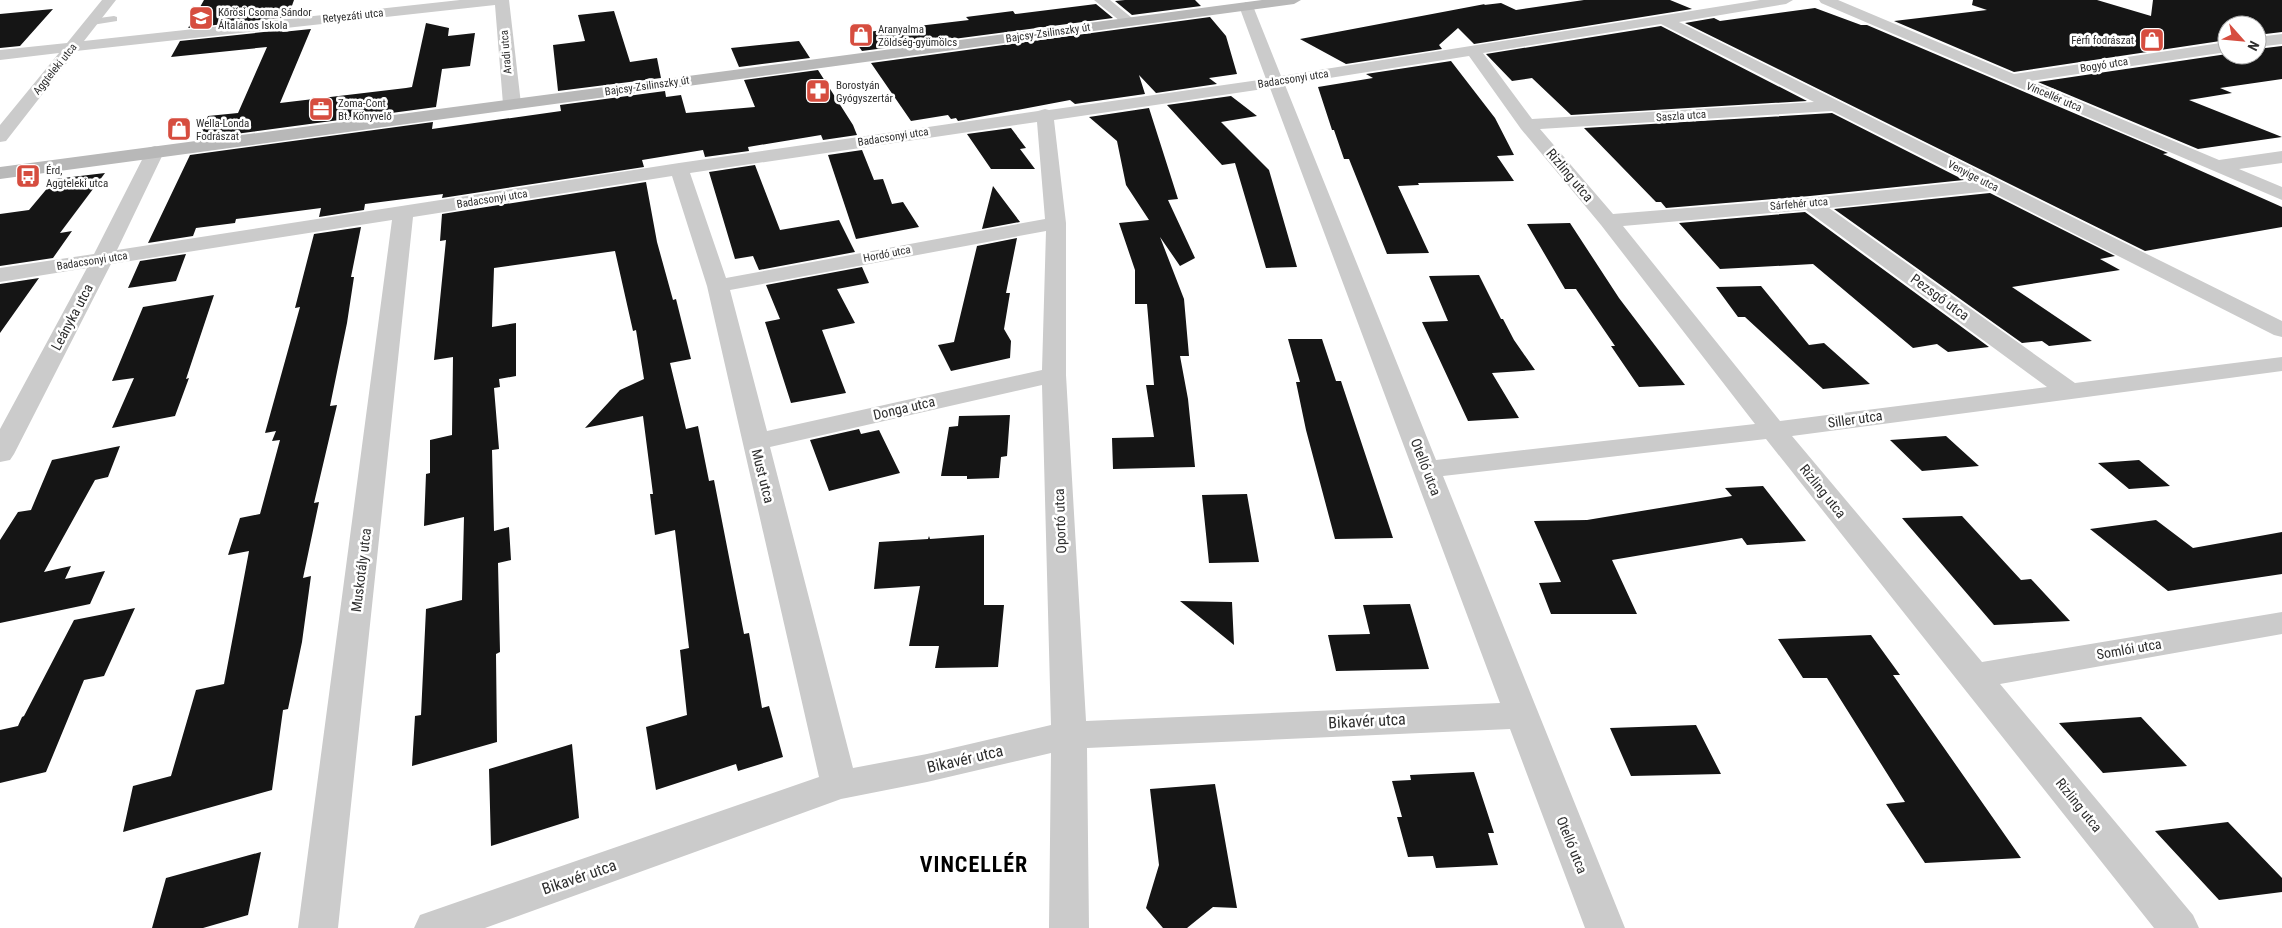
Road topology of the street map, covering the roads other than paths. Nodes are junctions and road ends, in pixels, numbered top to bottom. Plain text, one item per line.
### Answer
1 (109, 0) edge
2 (500, 0) edge
3 (1101, 0) edge
4 (1294, 0) edge
5 (1786, 0) edge
6 (1868, 1) edge
7 (1833, 3) edge
8 (1246, 6) junction
9 (114, 20) dead end
10 (1664, 20) junction
11 (92, 22) junction
12 (1130, 22) junction
13 (2282, 38) edge
14 (2267, 40) edge
15 (73, 47) junction
16 (2217, 48) edge
17 (1473, 50) junction
18 (0, 55) edge
19 (2012, 79) junction
20 (1276, 82) junction
21 (512, 104) junction
22 (1834, 106) junction
23 (1045, 114) junction
24 (8, 119) edge
25 (1527, 126) junction
26 (0, 138) edge
27 (155, 152) junction
28 (2282, 157) edge
29 (2217, 166) junction
30 (679, 169) junction
31 (0, 173) edge
32 (1990, 185) junction
33 (2282, 194) edge
34 (1810, 204) junction
35 (403, 213) junction
36 (1608, 221) junction
37 (1056, 223) junction
38 (102, 260) junction
39 (0, 275) edge
40 (718, 286) junction
41 (2282, 330) edge
42 (2282, 364) edge
43 (1054, 375) junction
44 (2069, 390) junction
45 (1773, 430) junction
46 (754, 442) junction
47 (0, 454) edge
48 (1427, 468) junction
49 (2282, 623) edge
50 (1975, 676) junction
51 (1521, 714) junction
52 (1069, 735) junction
53 (839, 785) junction
54 (318, 928) edge
55 (434, 928) edge
56 (1070, 928) edge
57 (1605, 928) edge
58 (2178, 928) edge

1 - 11 street, Aggteleki utca
2 - 15 street, Retyezáti utca
2 - 21 street, Aradi utca
3 - 12 street
4 - 8 main road, Bajcsy-Zsilinszky út
5 - 10 street, Badacsonyi utca
6 - 7 street
7 - 19 street, Vincellér utca
8 - 12 main road, Bajcsy-Zsilinszky út
8 - 20 street, Otelló utca
9 - 11 lane
10 - 17 street, Badacsonyi utca
10 - 22 street, Venyige utca
11 - 15 street, Aggteleki utca
12 - 21 main road, Bajcsy-Zsilinszky út
13 - 14 street
15 - 18 street, Retyezáti utca
15 - 24 street, Aggteleki utca
16 - 19 street, Bogyó utca
17 - 20 street, Badacsonyi utca
17 - 25 street, Rizling utca
19 - 29 street, Vincellér utca
20 - 23 street, Badacsonyi utca
20 - 48 street, Otelló utca
21 - 27 main road, Bajcsy-Zsilinszky út
22 - 25 street, Saszla utca
22 - 32 street, Venyige utca
23 - 30 street, Badacsonyi utca
23 - 37 street, Oportó utca
24 - 26 street, Aggteleki utca
25 - 36 street, Rizling utca
27 - 31 main road, Bajcsy-Zsilinszky út
27 - 38 street, Leányka utca
28 - 29 street
29 - 33 street, Vincellér utca
30 - 35 street, Badacsonyi utca
30 - 40 street, Must utca
32 - 34 street, Sárfehér utca
32 - 41 street, Venyige utca
34 - 36 street, Sárfehér utca
34 - 44 street, Pezsgő utca
35 - 38 street, Badacsonyi utca
35 - 54 street, Muskotály utca
36 - 45 street, Rizling utca
37 - 40 street, Hordó utca
37 - 43 street, Oportó utca
38 - 39 street, Badacsonyi utca
38 - 47 street, Leányka utca
40 - 46 street, Must utca
42 - 44 street, Siller utca
43 - 46 street, Donga utca
43 - 52 street, Oportó utca
44 - 45 street, Siller utca
45 - 48 street, Siller utca
45 - 50 street, Rizling utca
46 - 53 street, Must utca
48 - 51 street, Otelló utca
49 - 50 street, Somlói utca
50 - 58 street, Rizling utca
51 - 52 street, Bikavér utca
51 - 57 street, Otelló utca
52 - 53 street, Bikavér utca
52 - 56 street, Oportó utca
53 - 55 street, Bikavér utca

